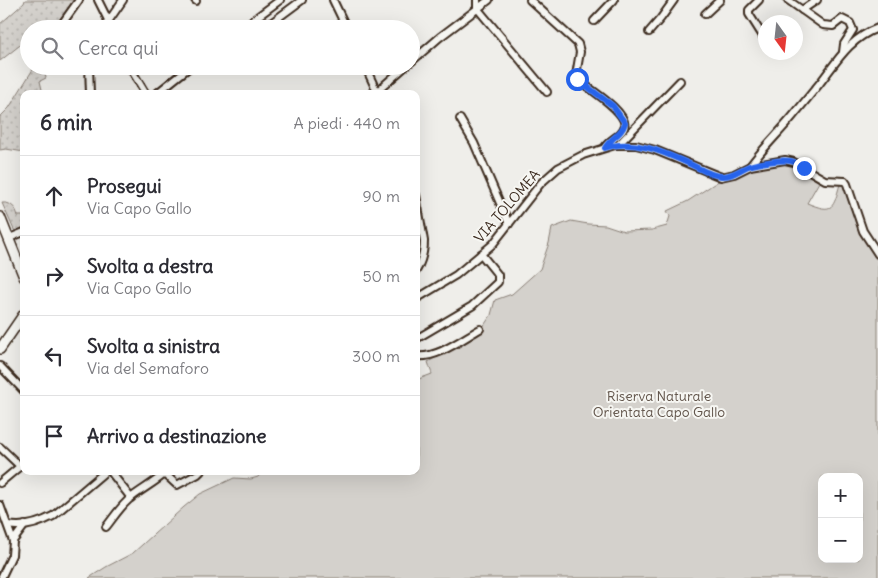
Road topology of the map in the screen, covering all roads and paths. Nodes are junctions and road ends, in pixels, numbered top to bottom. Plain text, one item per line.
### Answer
1 (79, 0) edge
2 (98, 0) edge
3 (123, 0) edge
4 (280, 0) edge
5 (302, 0) edge
6 (333, 0) edge
7 (477, 0) edge
8 (489, 0) edge
9 (530, 0) edge
10 (614, 0) edge
11 (674, 0) edge
12 (720, 0) edge
13 (759, 0) edge
14 (788, 0) edge
15 (817, 0) edge
16 (477, 8) junction
17 (802, 10) junction
18 (705, 14) dead end
19 (65, 20) edge
20 (109, 20) joint
21 (253, 20) edge
22 (275, 20) edge
23 (343, 20) edge
24 (594, 21) dead end
25 (758, 28) edge
26 (878, 28) edge
27 (648, 32) dead end
28 (866, 34) junction
29 (878, 34) edge
30 (843, 52) junction
31 (420, 54) edge
32 (89, 75) edge
33 (134, 75) edge
34 (180, 75) edge
35 (369, 75) edge
36 (396, 75) edge
37 (680, 82) dead end
38 (90, 90) edge
39 (144, 90) edge
40 (161, 90) edge
41 (375, 90) edge
42 (379, 90) edge
43 (547, 92) dead end
44 (460, 119) dead end
45 (619, 144) junction
46 (605, 148) junction
47 (750, 166) junction
48 (0, 217) edge
49 (420, 218) edge
50 (509, 224) junction
51 (20, 234) edge
52 (8, 236) junction
53 (481, 254) junction
54 (878, 254) edge
55 (420, 264) edge
56 (20, 267) edge
57 (420, 297) edge
58 (20, 320) edge
59 (480, 329) dead end
60 (420, 337) edge
61 (0, 349) edge
62 (420, 357) edge
63 (0, 366) edge
64 (20, 387) edge
65 (0, 447) edge
66 (20, 463) edge
67 (20, 467) edge
68 (103, 475) edge
69 (111, 475) edge
70 (163, 475) edge
71 (168, 475) edge
72 (196, 475) edge
73 (0, 483) edge
74 (131, 498) junction
75 (0, 505) edge
76 (8, 524) junction
77 (25, 526) junction
78 (106, 526) dead end
79 (13, 541) junction
80 (2, 576) dead end

1 - 19 street
2 - 20 street
3 - 20 street
4 - 21 street
5 - 22 street
6 - 23 street
7 - 16 street
8 - 16 street
9 - 46 street
10 - 24 street
11 - 27 street
12 - 18 street
13 - 25 street
14 - 17 street
15 - 17 street
16 - 31 street
16 - 43 street
17 - 30 street
26 - 28 street
28 - 29 street
28 - 30 street
30 - 47 street
32 - 38 street
33 - 39 street
34 - 40 street
35 - 41 street
36 - 42 street
37 - 45 street
44 - 50 street
45 - 46 street, VIA TOLOMEA
45 - 47 street
46 - 50 street, VIA TOLOMEA
47 - 54 street
48 - 52 main road
49 - 55 street
50 - 53 street, VIA TOLOMEA
51 - 52 street
52 - 56 main road
53 - 57 street, VIA TOLOMEA
53 - 60 street, VIA TOLOMEA
58 - 61 main road
59 - 62 street
63 - 64 street
65 - 66 street
67 - 73 street
68 - 77 street
69 - 74 street
70 - 74 street
71 - 72 street
74 - 78 street
75 - 76 street
76 - 77 street
76 - 79 street
77 - 79 street
79 - 80 street

